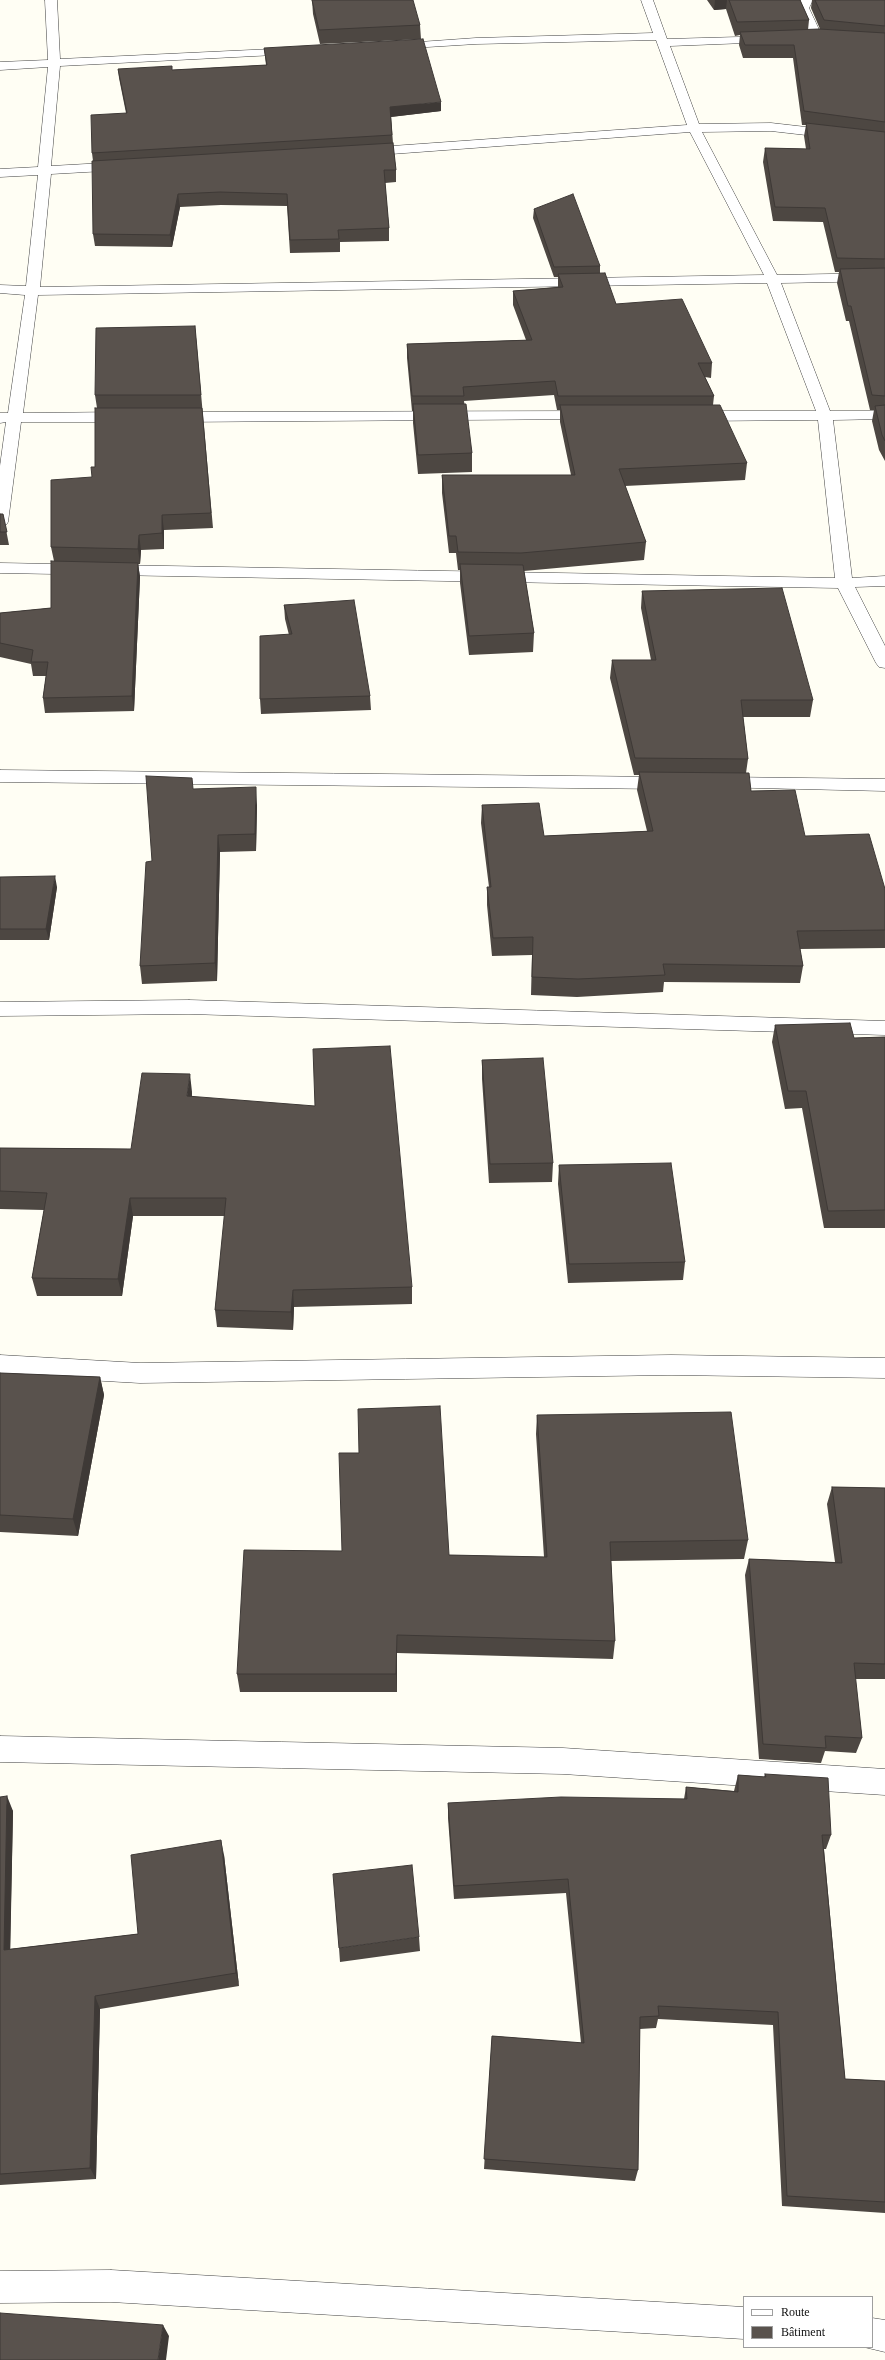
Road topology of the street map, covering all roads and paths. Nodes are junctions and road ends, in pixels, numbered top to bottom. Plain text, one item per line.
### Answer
1 (51, 0) edge
2 (647, 0) edge
3 (807, 0) edge
4 (817, 38) junction
5 (832, 39) edge
6 (661, 40) junction
7 (386, 46) edge
8 (302, 51) edge
9 (54, 62) junction
10 (0, 66) edge
11 (694, 128) junction
12 (885, 140) edge
13 (348, 153) edge
14 (132, 166) edge
15 (45, 171) junction
16 (0, 173) edge
17 (885, 277) edge
18 (772, 278) junction
19 (0, 288) edge
20 (33, 291) junction
21 (885, 415) edge
22 (603, 416) edge
23 (682, 416) edge
24 (825, 416) junction
25 (15, 417) junction
26 (142, 417) edge
27 (158, 417) edge
28 (0, 418) edge
29 (0, 522) edge
30 (0, 568) edge
31 (885, 581) edge
32 (844, 583) junction
33 (885, 663) edge
34 (0, 776) edge
35 (885, 785) edge
36 (0, 1009) edge
37 (885, 1028) edge
38 (0, 1365) edge
39 (885, 1368) edge
40 (0, 1749) edge
41 (885, 1782) edge
42 (0, 2287) edge
43 (743, 2323) edge
44 (873, 2334) edge
45 (885, 2336) edge

1 - 9 street
2 - 6 street
3 - 4 street
4 - 5 street
4 - 6 street
6 - 7 street
6 - 11 street
8 - 9 street
9 - 10 street
9 - 15 street
11 - 12 street
11 - 13 street
11 - 18 street
14 - 15 street
15 - 16 street
15 - 20 street
17 - 18 street
18 - 20 street
18 - 24 street
19 - 20 street
20 - 25 street
21 - 24 street
22 - 27 street
23 - 24 street
24 - 32 street
25 - 26 street
25 - 28 street
25 - 29 street
30 - 32 street
31 - 32 street
32 - 33 street
34 - 35 street
36 - 37 street
38 - 39 street
40 - 41 street
42 - 43 street
44 - 45 street

